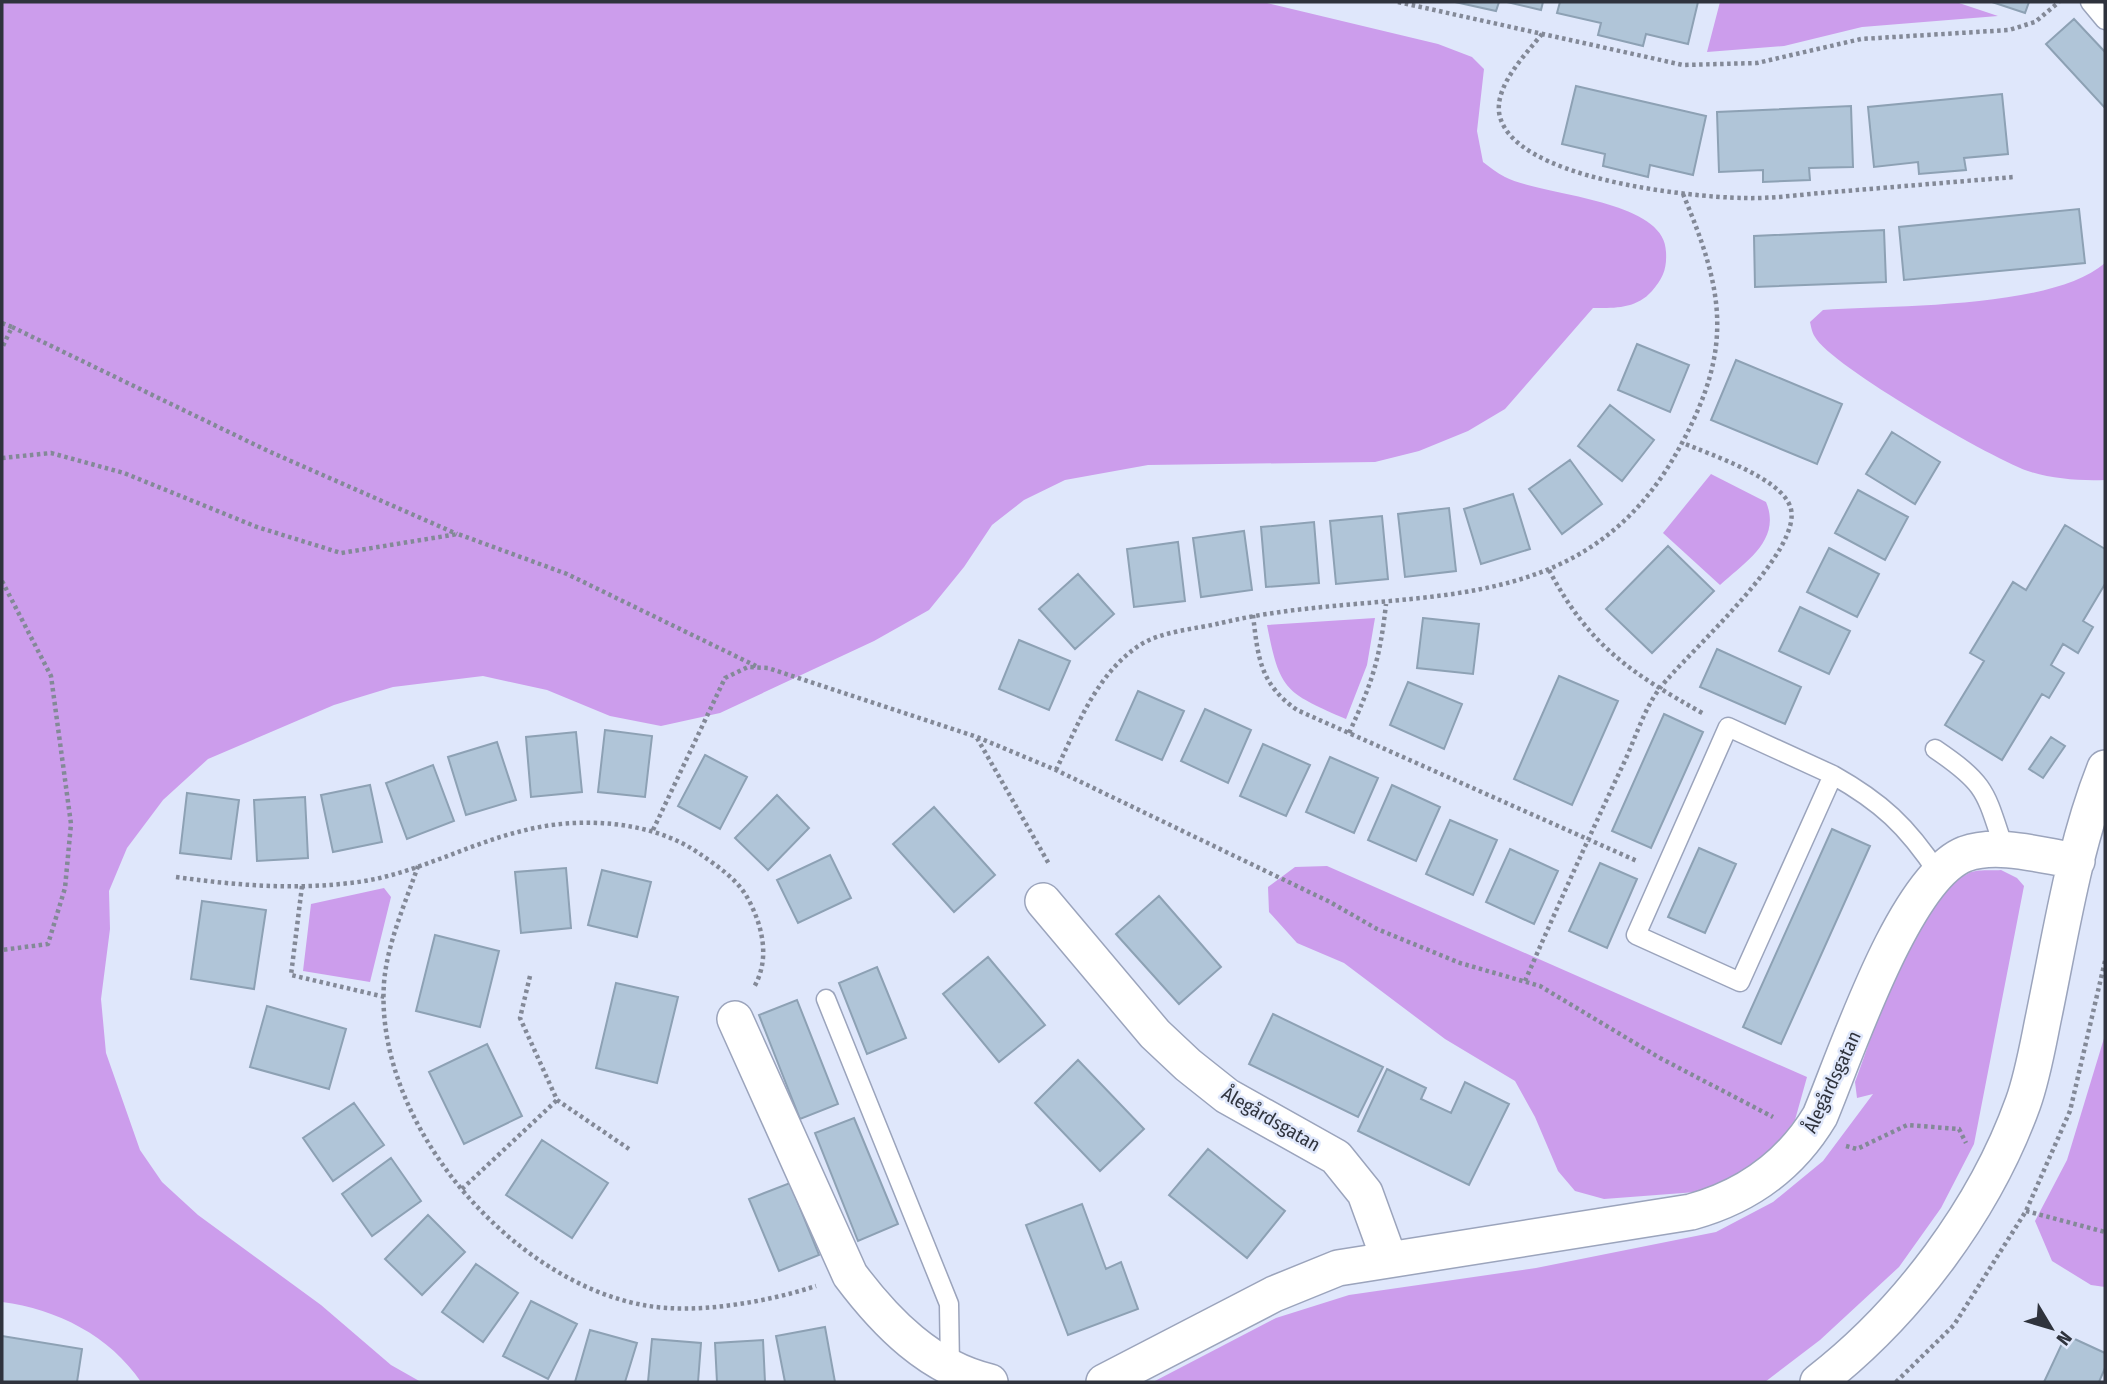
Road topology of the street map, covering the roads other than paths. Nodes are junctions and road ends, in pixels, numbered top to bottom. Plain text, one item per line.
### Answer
1 (2090, 2) edge
2 (2105, 20) edge
3 (1935, 749) dead end
4 (2105, 768) edge
5 (1833, 775) junction
6 (2005, 851) junction
7 (2077, 860) junction
8 (1938, 873) junction
9 (1043, 901) road end
10 (826, 999) dead end
11 (735, 1019) road end
12 (1389, 1259) junction
13 (950, 1367) junction
14 (990, 1382) edge
15 (1104, 1382) edge
16 (1818, 1382) edge

1 - 2 lane
3 - 6 lane
4 - 7 street
5 - 5 lane
5 - 8 lane
6 - 7 street, Ålegårdsgatan
6 - 8 street, Ålegårdsgatan
7 - 16 street
8 - 12 street, Ålegårdsgatan
9 - 12 street, Ålegårdsgatan
10 - 13 lane
11 - 13 street
12 - 15 street, Ålegårdsgatan
13 - 14 street

